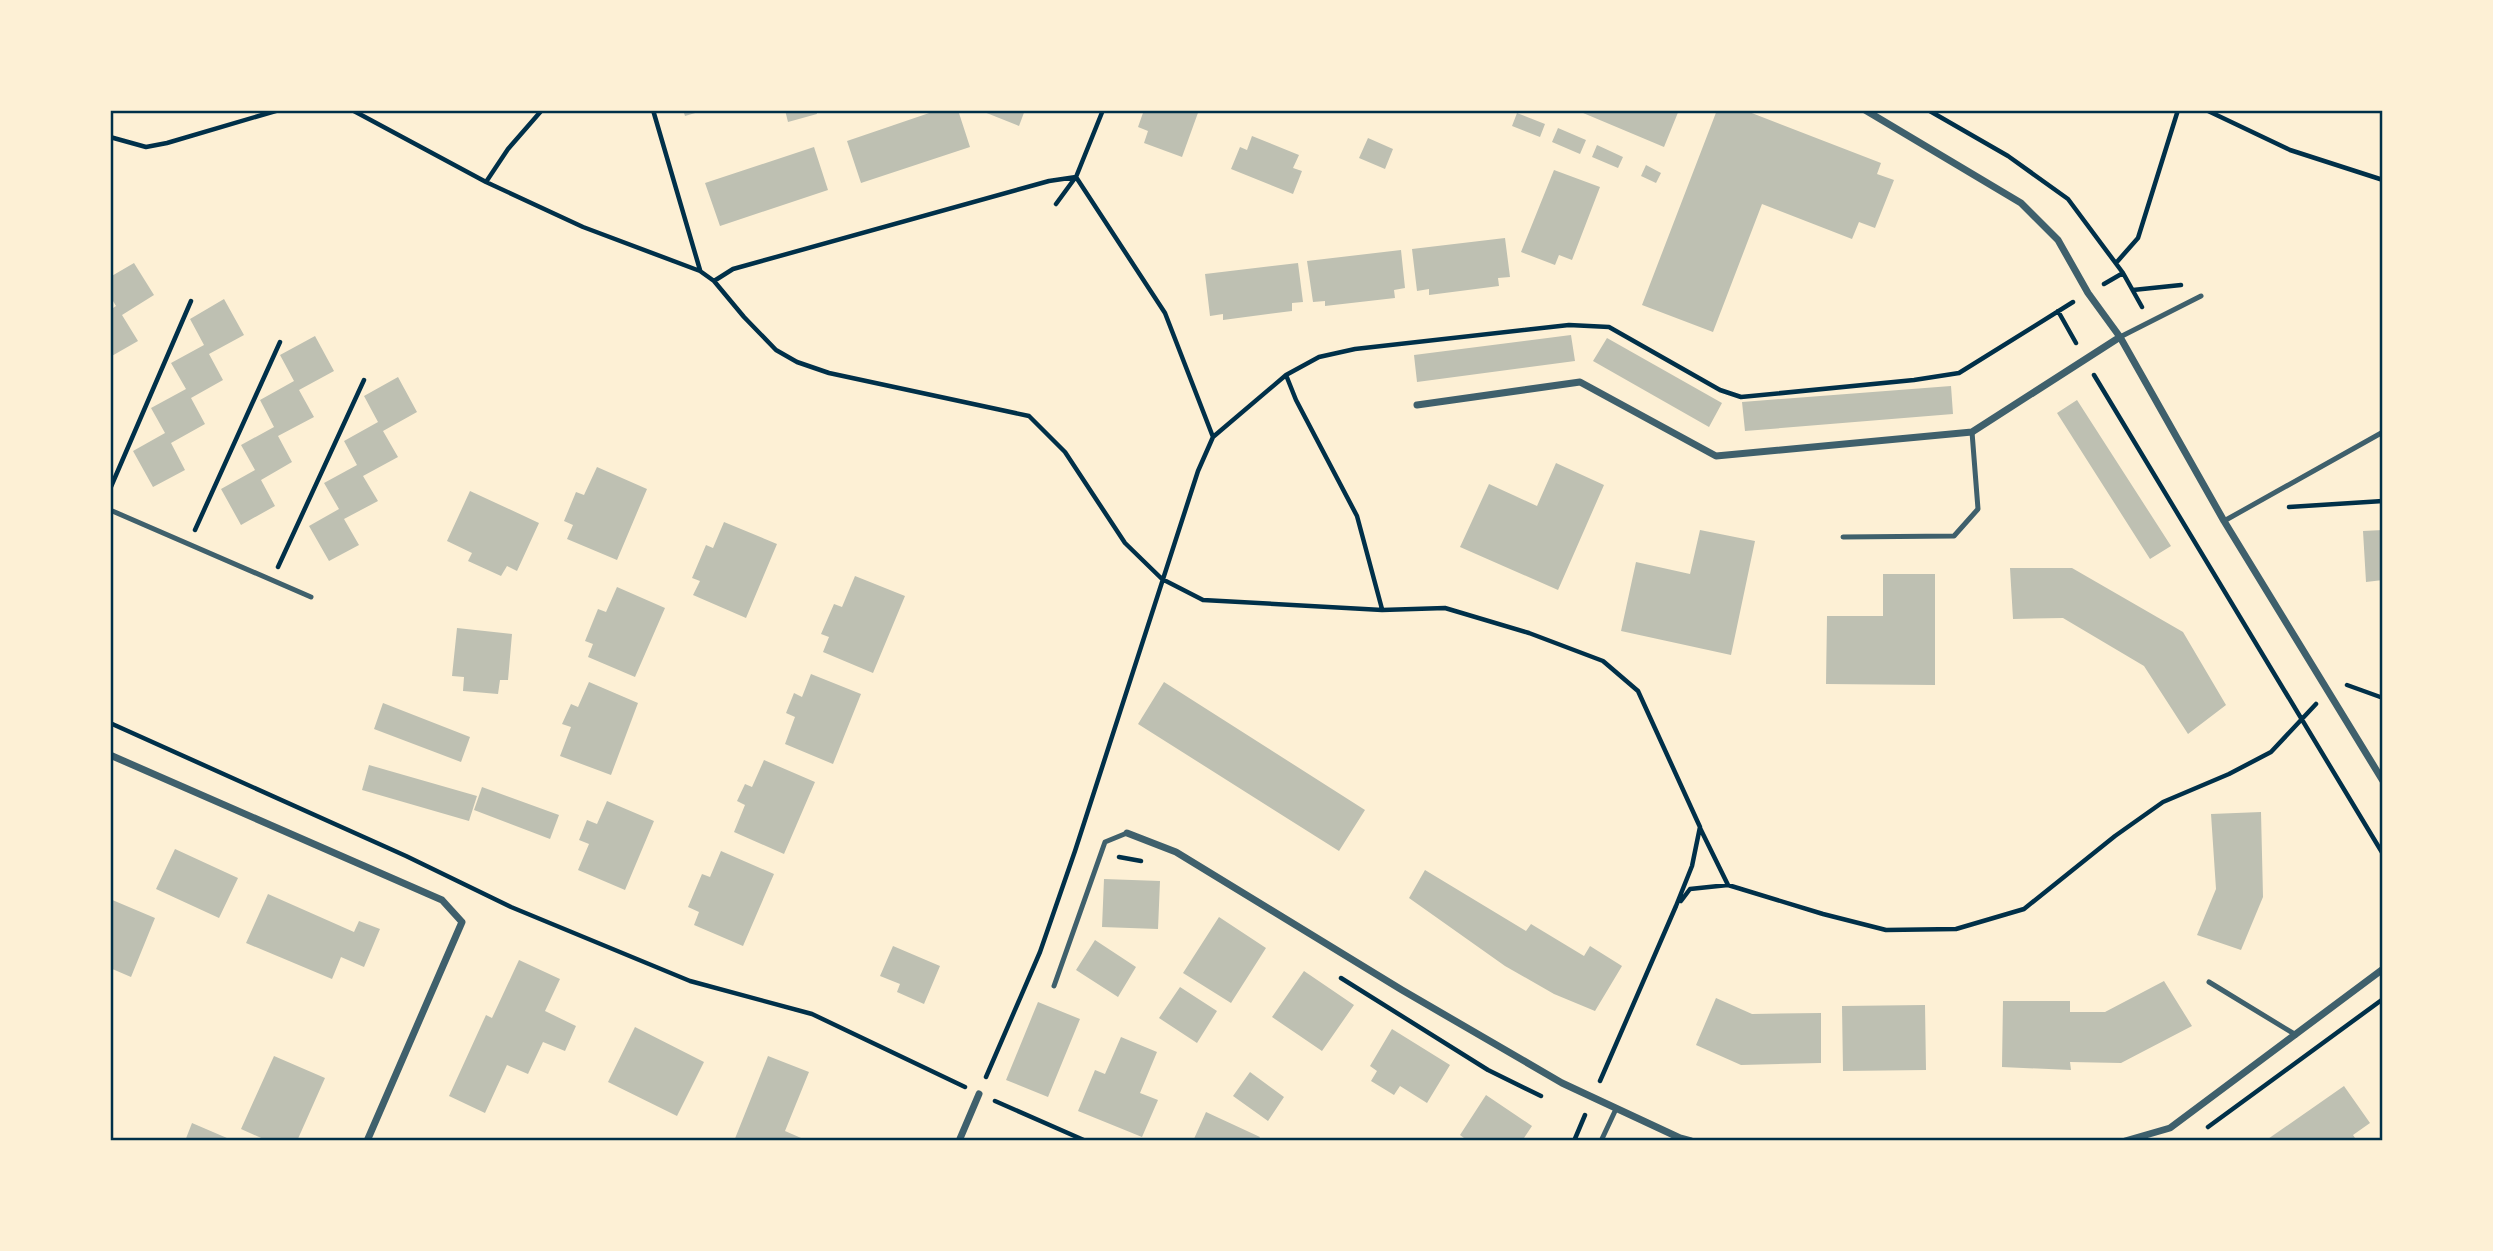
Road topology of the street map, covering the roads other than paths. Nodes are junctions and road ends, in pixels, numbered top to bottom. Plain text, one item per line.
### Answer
1 (1865, 110) edge
2 (2201, 296) dead end
3 (2120, 338) junction
4 (1417, 405) dead end
5 (1972, 432) junction
6 (2383, 432) edge
7 (110, 510) edge
8 (2224, 521) junction
9 (1843, 537) dead end
10 (311, 597) dead end
11 (110, 755) edge
12 (2383, 781) edge
13 (1127, 833) joint
14 (2383, 969) edge
15 (2209, 982) dead end
16 (1054, 986) dead end
17 (2296, 1035) junction
18 (979, 1094) road end
19 (1616, 1109) junction
20 (368, 1141) edge
21 (959, 1141) edge
22 (1601, 1141) edge
23 (1691, 1141) edge
24 (2125, 1141) edge

1 - 3 street
2 - 3 lane
3 - 5 street
3 - 8 street
4 - 5 street
5 - 9 lane
6 - 8 lane
7 - 10 lane
8 - 12 street
11 - 20 street
13 - 16 lane
13 - 19 street
14 - 17 street
15 - 17 lane
17 - 24 street
18 - 21 street
19 - 22 lane
19 - 23 street

